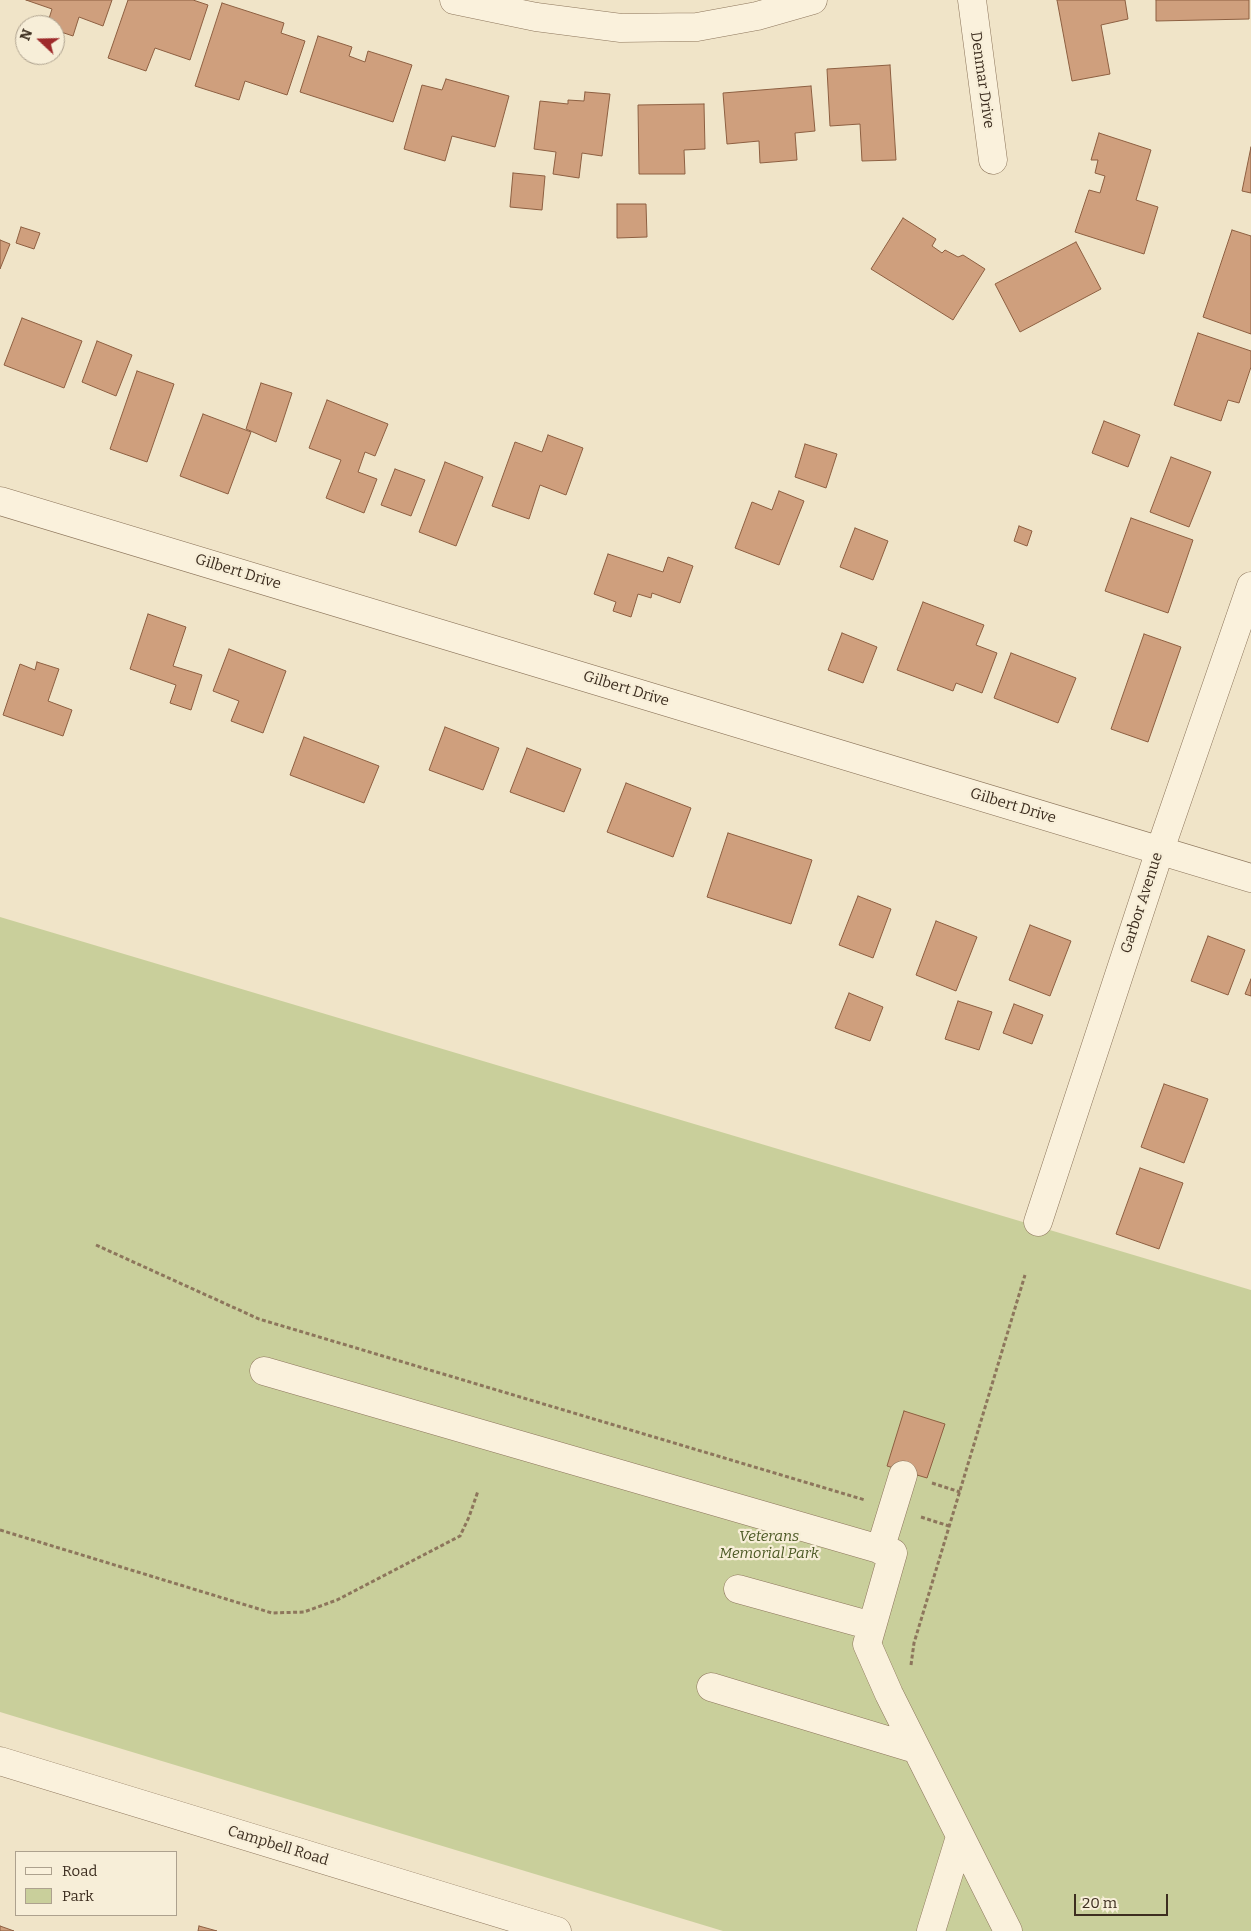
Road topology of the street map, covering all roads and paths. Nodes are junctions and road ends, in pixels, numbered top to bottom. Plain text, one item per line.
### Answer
1 (454, 0) edge
2 (813, 0) edge
3 (972, 0) edge
4 (993, 160) dead end
5 (0, 500) edge
6 (1251, 586) edge
7 (1160, 850) junction
8 (1251, 878) edge
9 (1038, 1222) dead end
10 (96, 1246) dead end
11 (1025, 1275) dead end
12 (264, 1371) dead end
13 (903, 1475) dead end
14 (478, 1491) dead end
15 (893, 1509) junction
16 (950, 1526) junction
17 (0, 1530) edge
18 (880, 1550) junction
19 (738, 1589) dead end
20 (872, 1626) junction
21 (912, 1671) dead end
22 (711, 1687) dead end
23 (916, 1749) junction
24 (0, 1761) edge
25 (960, 1837) junction
26 (557, 1931) edge
27 (931, 1931) edge
28 (1008, 1931) edge

1 - 2 street
3 - 4 street, Denmar Drive
5 - 7 street, Gilbert Drive
6 - 7 street, Garbor Avenue
7 - 8 street, Gilbert Drive
7 - 9 street, Garbor Avenue
10 - 15 path
11 - 16 path
12 - 18 street
13 - 15 street
14 - 17 path
15 - 16 path
15 - 18 street
16 - 21 path
18 - 20 street
19 - 20 street
20 - 23 street
22 - 23 street
23 - 25 street
24 - 26 street, Campbell Road
25 - 27 street
25 - 28 street

